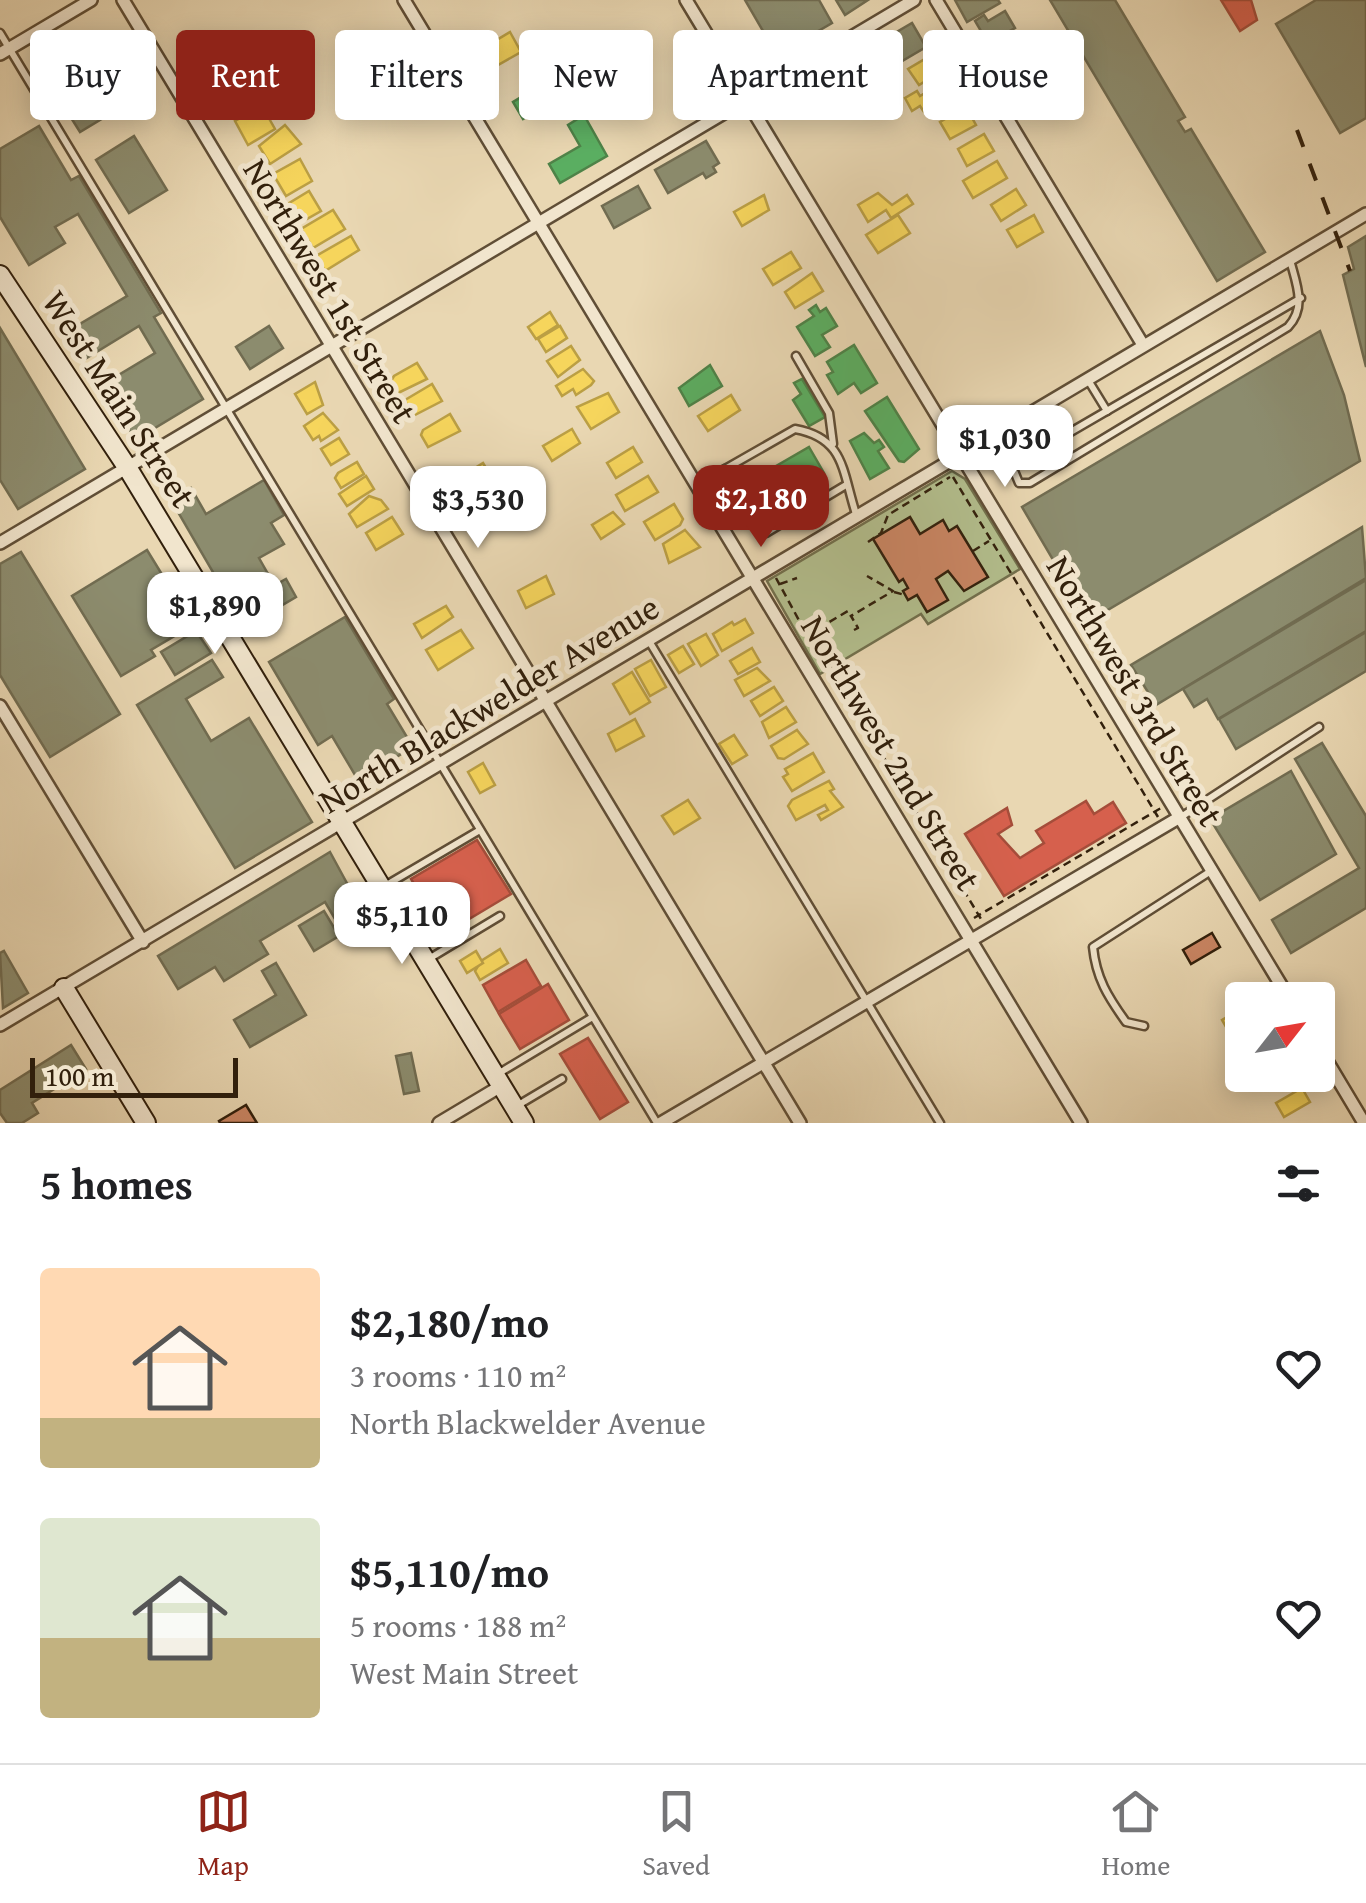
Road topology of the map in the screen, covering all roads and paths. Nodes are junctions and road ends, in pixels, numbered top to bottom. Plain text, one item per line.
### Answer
1 (91, 0) edge
2 (123, 0) edge
3 (404, 0) edge
4 (686, 0) edge
5 (914, 0) edge
6 (936, 0) edge
7 (704, 30) edge
8 (863, 30) edge
9 (0, 34) edge
10 (4, 51) edge
11 (710, 120) edge
12 (758, 120) edge
13 (1366, 214) edge
14 (538, 222) junction
15 (1290, 258) junction
16 (0, 275) edge
17 (1300, 298) junction
18 (1143, 345) junction
19 (331, 346) junction
20 (796, 356) dead end
21 (1088, 380) junction
22 (226, 408) junction
23 (1107, 411) junction
24 (833, 445) junction
25 (961, 456) junction
26 (127, 466) junction
27 (726, 468) junction
28 (949, 470) junction
29 (697, 484) junction
30 (846, 484) junction
31 (858, 517) junction
32 (991, 540) junction
33 (0, 542) edge
34 (868, 542) dead end
35 (973, 551) dead end
36 (770, 568) junction
37 (866, 576) dead end
38 (754, 578) junction
39 (797, 578) dead end
40 (779, 584) junction
41 (893, 591) junction
42 (906, 596) dead end
43 (851, 616) junction
44 (816, 630) junction
45 (854, 630) dead end
46 (649, 641) junction
47 (546, 704) junction
48 (0, 706) edge
49 (1319, 728) dead end
50 (440, 766) junction
51 (1170, 802) junction
52 (1154, 812) junction
53 (1180, 817) junction
54 (344, 823) junction
55 (1164, 827) junction
56 (480, 830) junction
57 (1212, 870) junction
58 (382, 888) junction
59 (979, 915) junction
60 (500, 916) dead end
61 (962, 925) junction
62 (988, 930) junction
63 (970, 940) junction
64 (143, 942) junction
65 (426, 961) junction
66 (1279, 982) edge
67 (64, 988) junction
68 (867, 1001) junction
69 (591, 1018) junction
70 (0, 1025) edge
71 (1144, 1026) dead end
72 (764, 1063) junction
73 (1335, 1074) edge
74 (562, 1079) dead end
75 (498, 1081) junction
76 (519, 1115) edge
77 (146, 1123) edge
78 (439, 1123) edge
79 (659, 1123) edge
80 (800, 1123) edge
81 (940, 1123) edge
82 (1081, 1123) edge
83 (1364, 1123) edge

1 - 10 street
2 - 19 street, Northwest 1st Street
3 - 14 street, Northwest 2nd Street
4 - 7 street, Northwest 3rd Street
5 - 8 street
6 - 18 street
9 - 10 lane
10 - 22 lane
11 - 14 street
12 - 25 street, Northwest 3rd Street
13 - 15 street, North Blackwelder Avenue
14 - 19 street
14 - 29 street, Northwest 2nd Street
15 - 17 lane
15 - 18 street, North Blackwelder Avenue
16 - 26 main road, West Main Street
17 - 23 lane
17 - 23 lane
18 - 21 street, North Blackwelder Avenue
19 - 22 street
19 - 47 street, Northwest 1st Street
20 - 24 lane
21 - 23 lane
21 - 25 street, North Blackwelder Avenue
22 - 26 street
22 - 50 lane
24 - 27 lane
24 - 30 lane
25 - 28 street, North Blackwelder Avenue
25 - 51 street, Northwest 3rd Street
26 - 33 street
26 - 54 main road, West Main Street
27 - 29 lane
27 - 30 lane
28 - 31 street, North Blackwelder Avenue
28 - 32 path
28 - 34 path
29 - 38 street, Northwest 2nd Street
30 - 31 lane
31 - 36 street, North Blackwelder Avenue
32 - 35 path
32 - 52 path
36 - 38 street, North Blackwelder Avenue
36 - 40 path
37 - 41 path
38 - 46 street, North Blackwelder Avenue
38 - 61 street, Northwest 2nd Street
39 - 40 path
40 - 44 path
41 - 42 path
41 - 43 path
43 - 44 path
43 - 45 path
44 - 59 path
46 - 47 street, North Blackwelder Avenue
46 - 68 lane
47 - 50 street, North Blackwelder Avenue
47 - 72 street, Northwest 1st Street
48 - 64 street
49 - 53 lane
50 - 54 street, North Blackwelder Avenue
50 - 56 lane
51 - 52 path
51 - 53 street, Northwest 3rd Street
52 - 55 path
52 - 59 path
53 - 55 street
53 - 57 street, Northwest 3rd Street
54 - 58 main road, West Main Street
54 - 64 street, North Blackwelder Avenue
55 - 62 street
56 - 58 lane
56 - 69 lane
57 - 66 street, Northwest 3rd Street
57 - 71 lane
58 - 65 main road, West Main Street
59 - 61 path
59 - 62 path
60 - 65 lane
61 - 63 street, Northwest 2nd Street
62 - 63 street
63 - 68 street
63 - 82 street, Northwest 2nd Street
64 - 67 street, North Blackwelder Avenue
65 - 75 main road, West Main Street
67 - 70 street, North Blackwelder Avenue
67 - 77 main road
68 - 72 street
68 - 81 lane
69 - 75 lane
69 - 79 lane
72 - 79 street
72 - 80 street, Northwest 1st Street
73 - 83 street
74 - 76 lane
75 - 76 main road, West Main Street
75 - 78 street

